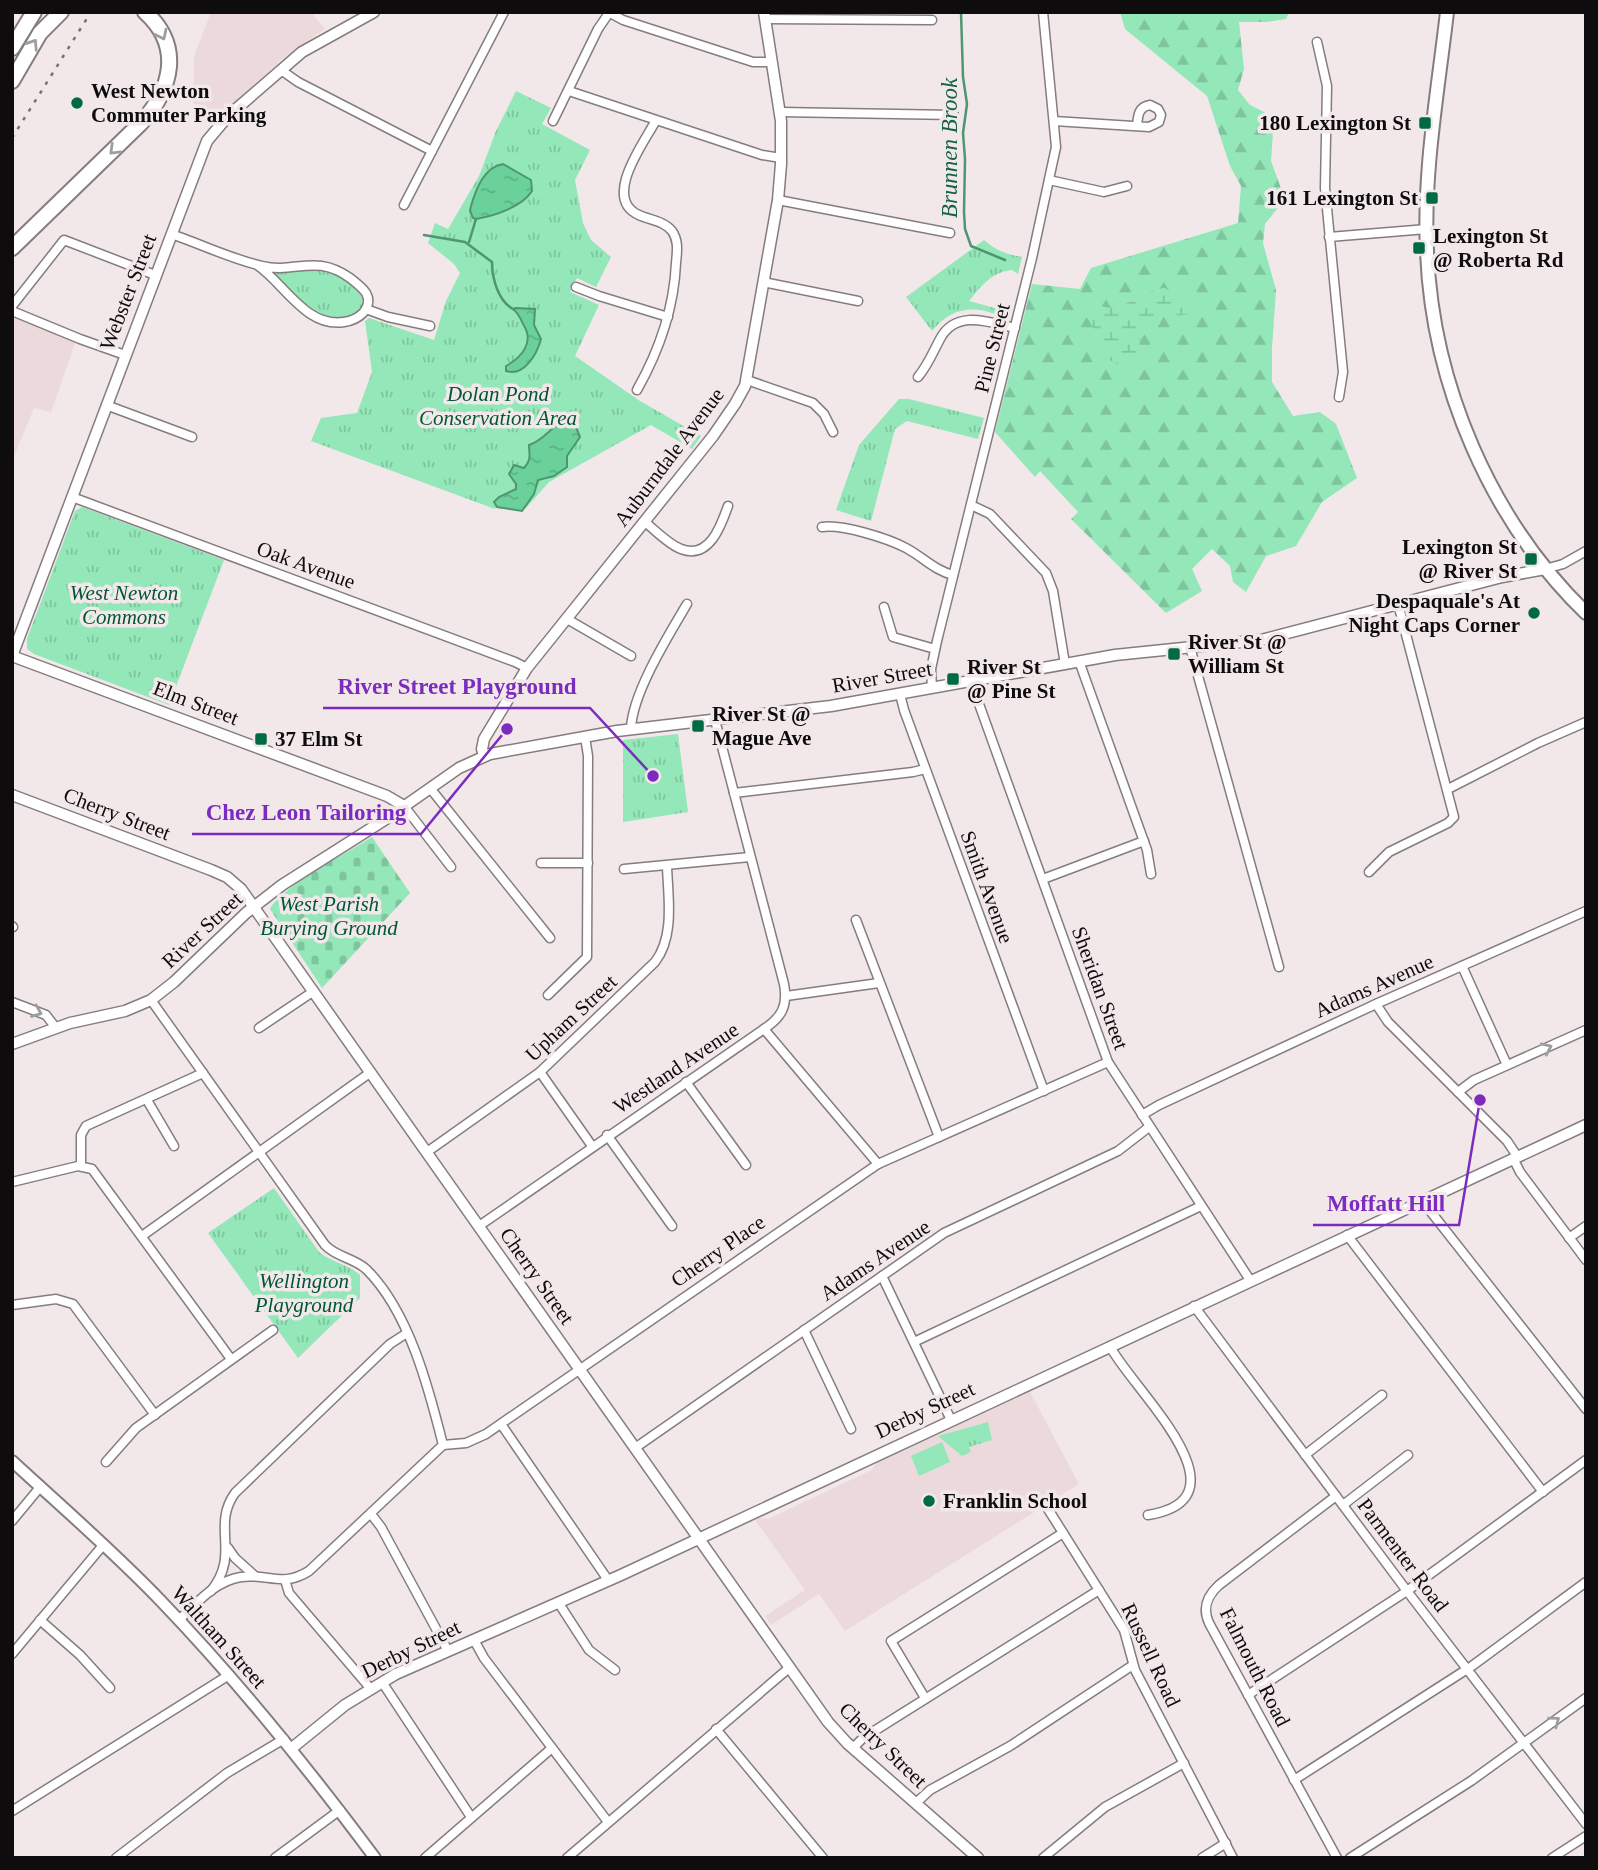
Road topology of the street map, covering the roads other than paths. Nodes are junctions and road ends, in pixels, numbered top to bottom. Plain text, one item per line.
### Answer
1 (34, 12) edge
2 (61, 12) edge
3 (145, 12) edge
4 (374, 12) edge
5 (503, 12) edge
6 (609, 12) edge
7 (1043, 12) edge
8 (1447, 12) edge
9 (764, 16) edge
10 (932, 20) dead end
11 (1317, 42) dead end
12 (12, 48) edge
13 (772, 62) junction
14 (281, 70) junction
15 (12, 81) edge
16 (569, 91) junction
17 (780, 112) junction
18 (954, 114) dead end
19 (553, 121) dead end
20 (1054, 121) junction
21 (655, 122) junction
22 (1137, 127) junction
23 (432, 151) junction
24 (781, 158) junction
25 (1049, 180) junction
26 (1127, 186) dead end
27 (778, 200) junction
28 (404, 205) dead end
29 (1427, 229) junction
30 (950, 233) dead end
31 (171, 234) junction
32 (1329, 237) junction
33 (12, 248) edge
34 (257, 265) junction
35 (155, 275) junction
36 (764, 282) junction
37 (576, 287) dead end
38 (859, 301) dead end
39 (12, 309) edge
40 (366, 309) junction
41 (668, 317) junction
42 (430, 326) dead end
43 (1015, 328) junction
44 (125, 355) junction
45 (918, 377) dead end
46 (747, 380) junction
47 (636, 390) dead end
48 (1339, 397) dead end
49 (106, 405) junction
50 (833, 432) dead end
51 (192, 437) dead end
52 (72, 497) junction
53 (971, 505) junction
54 (728, 506) dead end
55 (645, 522) junction
56 (822, 527) dead end
57 (1586, 551) edge
58 (1545, 569) junction
59 (953, 575) junction
60 (687, 604) dead end
61 (1398, 604) junction
62 (884, 607) dead end
63 (1586, 613) edge
64 (567, 619) junction
65 (1191, 647) junction
66 (935, 649) junction
67 (12, 656) edge
68 (631, 656) dead end
69 (1079, 661) junction
70 (1065, 664) junction
71 (527, 668) junction
72 (972, 681) junction
73 (932, 688) junction
74 (900, 694) junction
75 (715, 720) junction
76 (1586, 722) edge
77 (631, 729) junction
78 (584, 737) junction
79 (484, 756) junction
80 (925, 769) junction
81 (430, 788) junction
82 (1448, 789) junction
83 (734, 793) junction
84 (12, 795) edge
85 (404, 806) junction
86 (1144, 841) junction
87 (750, 857) junction
88 (541, 863) dead end
89 (588, 863) junction
90 (667, 866) junction
91 (451, 867) dead end
92 (624, 870) dead end
93 (1369, 872) dead end
94 (1151, 874) dead end
95 (1043, 879) junction
96 (254, 906) junction
97 (1586, 911) edge
98 (856, 920) dead end
99 (550, 938) dead end
100 (1462, 965) junction
101 (1279, 967) dead end
102 (879, 984) junction
103 (314, 991) junction
104 (548, 995) dead end
105 (786, 996) junction
106 (152, 1000) junction
107 (12, 1002) edge
108 (1376, 1004) junction
109 (56, 1028) junction
110 (259, 1028) dead end
111 (764, 1030) junction
112 (1586, 1030) edge
113 (12, 1044) edge
114 (1108, 1062) junction
115 (1507, 1065) junction
116 (370, 1072) junction
117 (540, 1072) junction
118 (203, 1073) junction
119 (686, 1082) junction
120 (1044, 1091) junction
121 (1458, 1092) junction
122 (147, 1100) junction
123 (1142, 1115) junction
124 (1586, 1125) edge
125 (1149, 1127) junction
126 (607, 1135) junction
127 (939, 1137) junction
128 (174, 1146) dead end
129 (592, 1146) junction
130 (259, 1152) junction
131 (427, 1152) junction
132 (1515, 1157) junction
133 (878, 1164) junction
134 (746, 1165) dead end
135 (81, 1166) junction
136 (12, 1182) edge
137 (1424, 1199) junction
138 (1201, 1206) junction
139 (479, 1226) junction
140 (672, 1226) dead end
141 (1586, 1226) edge
142 (1348, 1235) junction
143 (142, 1236) junction
144 (1569, 1238) junction
145 (1586, 1260) edge
146 (882, 1276) junction
147 (1250, 1280) junction
148 (12, 1304) edge
149 (1194, 1306) junction
150 (272, 1330) dead end
151 (804, 1330) junction
152 (407, 1333) junction
153 (914, 1342) junction
154 (1110, 1346) junction
155 (231, 1359) junction
156 (579, 1369) junction
157 (1382, 1395) dead end
158 (1586, 1409) edge
159 (155, 1415) junction
160 (950, 1420) junction
161 (501, 1424) junction
162 (851, 1429) dead end
163 (443, 1445) junction
164 (635, 1448) junction
165 (1305, 1455) junction
166 (1408, 1455) dead end
167 (1586, 1460) edge
168 (12, 1461) edge
169 (106, 1462) dead end
170 (41, 1486) junction
171 (1543, 1492) junction
172 (1336, 1496) junction
173 (1343, 1505) junction
174 (1048, 1509) dead end
175 (371, 1514) junction
176 (1149, 1514) dead end
177 (12, 1521) edge
178 (1063, 1533) junction
179 (698, 1537) junction
180 (104, 1544) junction
181 (227, 1546) junction
182 (257, 1577) junction
183 (285, 1580) junction
184 (608, 1580) junction
185 (1586, 1582) edge
186 (1099, 1590) junction
187 (211, 1591) junction
188 (1407, 1591) junction
189 (558, 1602) junction
190 (40, 1619) junction
191 (179, 1620) junction
192 (474, 1640) junction
193 (448, 1651) junction
194 (12, 1654) edge
195 (1133, 1665) junction
196 (789, 1668) junction
197 (615, 1670) dead end
198 (1468, 1670) junction
199 (229, 1675) junction
200 (382, 1682) junction
201 (110, 1688) dead end
202 (370, 1688) junction
203 (1248, 1695) junction
204 (1586, 1698) edge
205 (925, 1699) junction
206 (716, 1729) junction
207 (288, 1744) junction
208 (1525, 1744) junction
209 (552, 1748) junction
210 (853, 1748) junction
211 (1184, 1763) junction
212 (1294, 1780) junction
213 (916, 1803) junction
214 (340, 1810) junction
215 (12, 1811) edge
216 (471, 1817) junction
217 (608, 1822) junction
218 (1586, 1824) edge
219 (1586, 1836) edge
220 (1226, 1843) junction
221 (116, 1858) edge
222 (275, 1858) edge
223 (375, 1858) edge
224 (425, 1858) edge
225 (567, 1858) edge
226 (823, 1858) edge
227 (978, 1858) edge
228 (1043, 1858) edge
229 (1202, 1858) edge
230 (1233, 1858) edge
231 (1337, 1858) edge
232 (1350, 1858) edge
233 (1552, 1858) edge

1 - 12 highway
15 -> 2 highway
3 -> 33 highway
4 - 14 street, Webster Street
5 - 23 street
6 - 13 street
6 - 16 street
7 - 20 street, Pine Street
8 - 29 main road
9 - 10 street
9 - 13 street, Auburndale Avenue
11 - 32 street
13 - 17 street, Auburndale Avenue
14 - 23 street
14 - 31 street, Webster Street
16 - 19 street
16 - 21 street
17 - 18 street
17 - 24 street, Auburndale Avenue
20 - 22 street
20 - 25 street, Pine Street
21 - 24 street
21 - 41 street
22 - 22 street
23 - 28 street
24 - 27 street, Auburndale Avenue
25 - 26 street
25 - 43 street, Pine Street
27 - 30 street
27 - 36 street, Auburndale Avenue
29 - 32 street
29 - 58 main road
31 - 34 street
31 - 35 street, Webster Street
32 - 48 street
34 - 40 street
34 - 40 street
35 - 39 street
35 - 44 street, Webster Street
36 - 38 street
36 - 46 street, Auburndale Avenue
37 - 41 street
39 - 44 street
40 - 42 street
41 - 47 street
43 - 45 street
43 - 53 street, Pine Street
44 - 49 street, Webster Street
46 - 50 street
46 - 55 street, Auburndale Avenue
49 - 51 street
49 - 52 street, Webster Street
52 - 67 street, Webster Street
52 - 71 street, Oak Avenue
53 - 59 street, Pine Street
53 - 70 street
54 - 55 street
55 - 64 street, Auburndale Avenue
56 - 59 street
57 - 58 street
58 - 61 street, River Street
58 - 63 main road
59 - 66 street, Pine Street
60 - 77 street
61 - 65 street, River Street
61 - 82 street
62 - 66 street
64 - 68 street
64 - 71 street, Auburndale Avenue
65 - 69 street, River Street
65 - 101 street
66 - 73 street, Pine Street
67 - 85 street, Elm Street
69 - 70 street, River Street
69 - 86 street
70 - 72 street, River Street
71 - 79 street, Auburndale Avenue
72 - 73 street, River Street
72 - 95 street, Sheridan Street
73 - 74 street, River Street
74 - 75 street, River Street
74 - 80 street, Smith Avenue
75 - 77 street, River Street
75 - 83 street
76 - 82 street
77 - 78 street, River Street
78 - 79 street, River Street
78 - 89 street
79 - 81 street, River Street
80 - 83 street
80 - 120 street, Smith Avenue
81 - 85 street, River Street
81 - 99 street
82 - 93 street
83 - 87 street
84 - 96 street, Cherry Street
85 - 91 street
85 - 96 street, River Street
86 - 94 street
86 - 95 street
87 - 90 street
87 - 105 street
88 - 89 street
89 - 104 street
90 - 92 street
90 - 117 street, Upham Street
95 - 114 street, Sheridan Street
96 - 103 street, Cherry Street
96 - 106 street, River Street
97 - 100 street, Adams Avenue
98 - 102 street
100 - 108 street, Adams Avenue
100 - 115 street
102 - 105 street
102 - 127 street
103 - 110 street
103 - 116 street, Cherry Street
105 - 111 street, Westland Avenue
106 - 109 street, River Street
106 - 118 street
107 -> 109 street
108 - 121 street
108 - 123 street, Adams Avenue
109 - 113 street, River Street
111 - 119 street, Westland Avenue
111 - 133 street
115 -> 112 street
114 - 120 street, Cherry Place
114 - 123 street, Sheridan Street
115 - 121 street
116 - 130 street
116 - 131 street, Cherry Street
117 - 129 street
117 - 131 street, Upham Street
118 - 122 street
118 - 130 street
119 - 126 street, Westland Avenue
119 - 134 street
120 - 127 street, Cherry Place
121 - 132 street
122 - 128 street
122 - 135 street
123 - 125 street, Sheridan Street
124 - 132 street, Derby Street
125 - 138 street, Sheridan Street
125 - 146 street, Adams Avenue
126 - 129 street, Westland Avenue
126 - 140 street
127 - 133 street, Cherry Place
129 - 139 street, Westland Avenue
130 - 143 street
130 - 152 street
131 - 139 street, Cherry Street
132 - 137 street, Derby Street
132 - 144 street
133 - 156 street, Cherry Place
135 - 136 street
135 - 143 street
137 - 142 street, Derby Street
137 - 158 street
138 - 147 street, Sheridan Street
138 - 153 street
139 - 156 street, Cherry Street
141 - 144 street
142 - 147 street, Derby Street
142 - 171 street
143 - 155 street
144 - 145 street
146 - 151 street, Adams Avenue
146 - 153 street
147 - 149 street, Derby Street
148 - 159 street
149 - 154 street, Derby Street
149 - 165 street, Parmenter Road
150 - 155 street
151 - 162 street
151 - 164 street, Adams Avenue
152 - 163 street
152 - 181 street
153 - 160 street
154 - 160 street, Derby Street
154 - 176 street
155 - 159 street
156 - 161 street, Cherry Place
156 - 164 street, Cherry Street
157 - 165 street
159 - 169 street
160 - 179 street, Derby Street
161 - 163 street, Cherry Place
161 - 184 street
163 - 175 street
164 - 179 street, Cherry Street
165 - 172 street, Parmenter Road
166 - 173 street
167 - 171 street
168 - 170 main road, Waltham Street
170 - 177 street
170 - 180 main road, Waltham Street
171 - 188 street
172 - 173 street, Parmenter Road
172 - 203 street, Falmouth Road
173 - 188 street, Parmenter Road
174 - 178 street, Russell Road
175 - 183 street
175 - 193 street
178 - 186 street, Russell Road
178 - 205 street
179 - 184 street, Derby Street
179 - 196 street, Cherry Street
180 - 190 street
180 - 191 main road, Waltham Street
181 - 182 street
181 - 187 street
182 - 183 street
182 - 187 street
183 - 202 street
184 - 189 street, Derby Street
185 - 198 street
186 - 195 street, Russell Road
186 - 205 street
187 - 191 street
188 - 198 street, Parmenter Road
188 - 203 street
189 - 192 street, Derby Street
189 - 197 street
190 - 194 street
190 - 201 street
191 - 199 main road, Waltham Street
192 - 193 street, Derby Street
192 - 209 street
193 - 200 street, Derby Street
195 - 211 street, Russell Road
195 - 213 street
196 - 206 street
196 - 210 street, Cherry Street
198 - 208 street, Parmenter Road
198 - 212 street
199 - 207 main road, Waltham Street
199 - 215 street
200 - 202 street, Derby Street
200 - 216 street
202 - 207 street, Derby Street
203 - 212 street, Falmouth Road
208 -> 204 street
205 - 210 street
206 - 217 street
206 - 226 street
207 - 214 main road, Waltham Street
207 - 221 street
208 - 218 street, Parmenter Road
208 - 232 street
209 - 216 street
209 - 217 street
210 - 213 street, Cherry Street
211 - 220 street, Russell Road
211 - 228 street
212 - 231 street, Falmouth Road
213 - 227 street, Cherry Street
214 - 222 street
214 - 223 main road, Waltham Street
216 - 224 street
217 - 225 street
219 - 233 street
220 - 229 street
220 - 230 street, Russell Road

